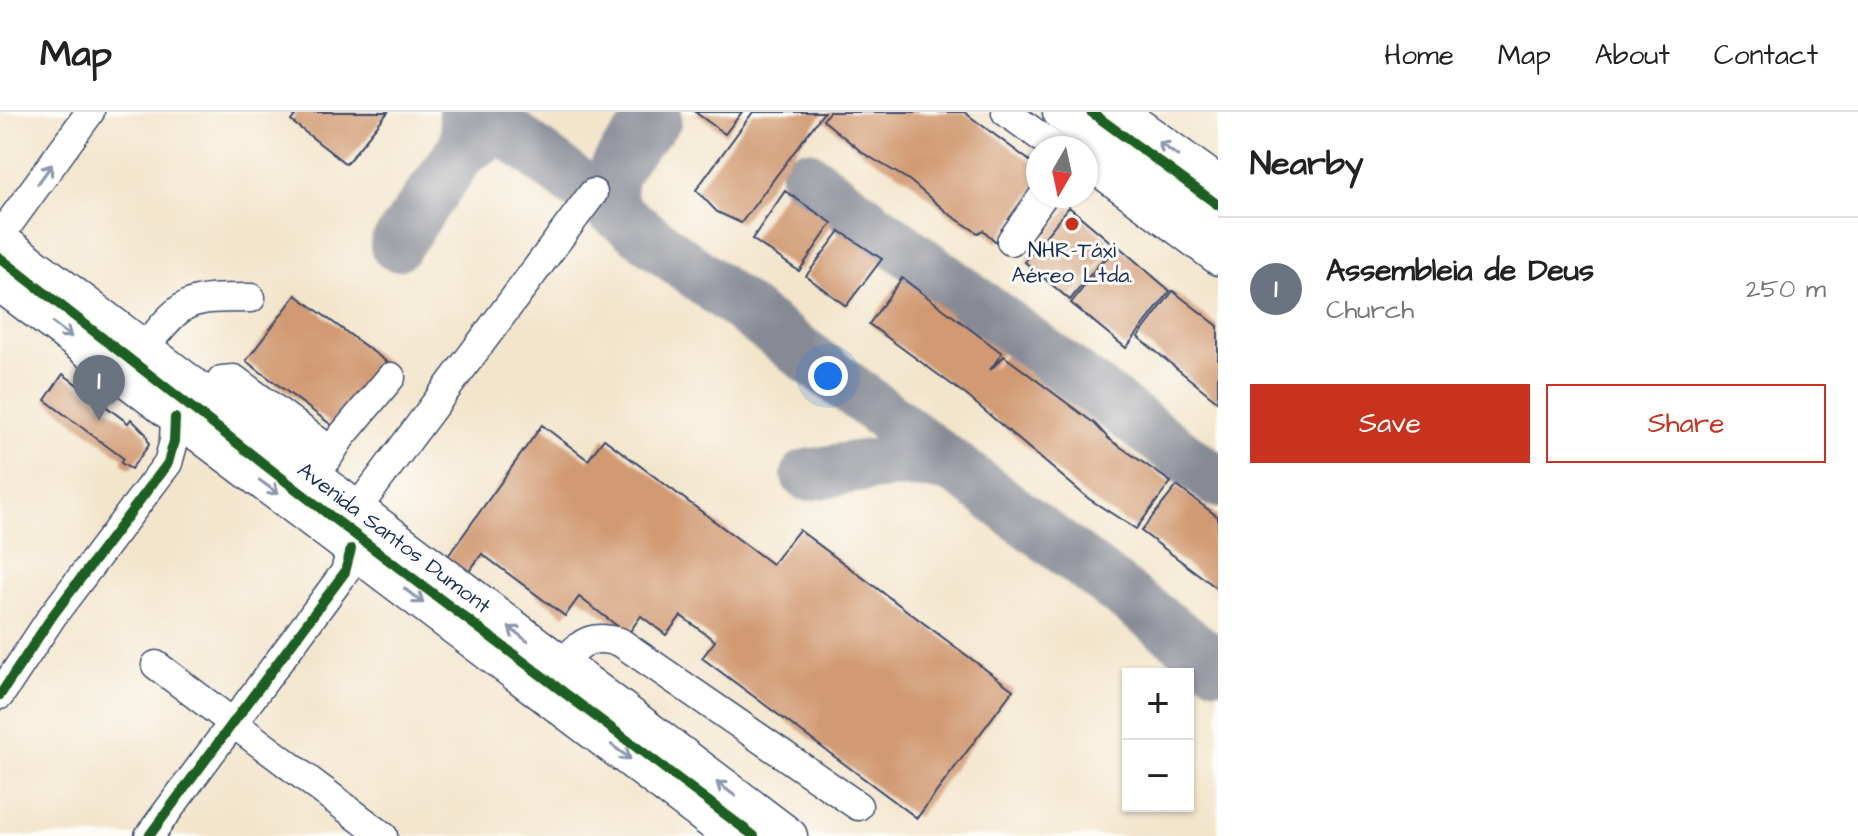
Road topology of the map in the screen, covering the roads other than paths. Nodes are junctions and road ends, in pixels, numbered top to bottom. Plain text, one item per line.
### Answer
1 (90, 112) edge
2 (1006, 112) edge
3 (1061, 112) edge
4 (1118, 112) edge
5 (1039, 136) edge
6 (1077, 136) edge
7 (1098, 156) edge
8 (1098, 159) edge
9 (1218, 184) edge
10 (593, 193) dead end
11 (1034, 208) edge
12 (1218, 228) edge
13 (0, 238) edge
14 (1011, 241) dead end
15 (1218, 261) edge
16 (0, 283) edge
17 (251, 298) dead end
18 (143, 349) junction
19 (391, 377) dead end
20 (175, 418) junction
21 (323, 465) junction
22 (357, 525) junction
23 (156, 665) dead end
24 (559, 665) junction
25 (0, 695) edge
26 (232, 723) junction
27 (858, 806) dead end
28 (149, 836) edge
29 (383, 836) edge
30 (732, 836) edge
31 (789, 836) edge

13 -> 1 street
2 - 5 street
3 - 6 main road
9 -> 4 main road
7 - 12 main road
8 - 15 street
10 - 22 street
11 - 14 street
13 - 18 main road, Avenida Santos Dumont
16 -> 20 main road, Avenida Santos Dumont
17 - 18 street
18 - 21 main road, Avenida Santos Dumont
19 - 21 street
20 -> 22 main road, Avenida Santos Dumont
20 - 25 street
21 - 22 main road, Avenida Santos Dumont
24 -> 22 main road, Avenida Santos Dumont
22 - 26 street
22 -> 30 main road, Avenida Santos Dumont
23 - 26 street
24 - 27 street
31 -> 24 main road, Avenida Santos Dumont
26 - 28 street
26 - 29 street

